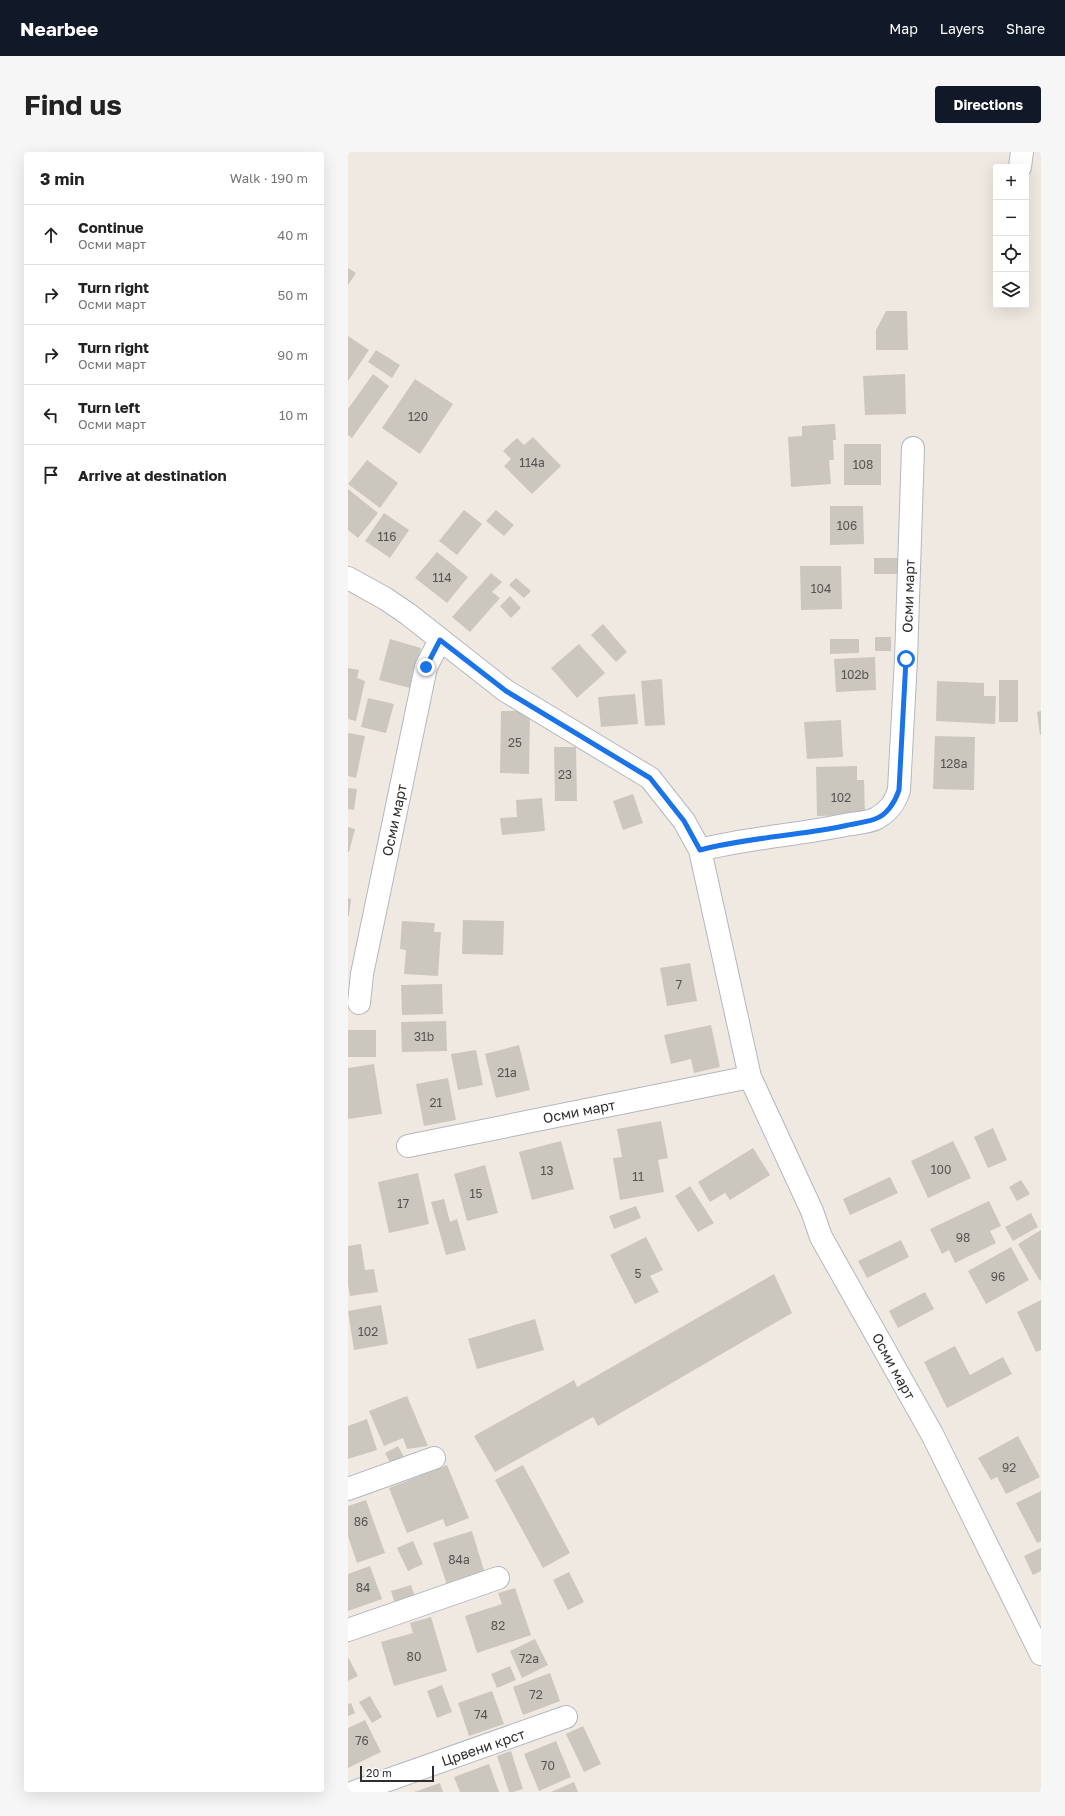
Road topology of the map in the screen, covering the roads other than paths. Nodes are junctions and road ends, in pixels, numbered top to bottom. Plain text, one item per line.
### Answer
1 (1022, 152) edge
2 (1020, 164) edge
3 (913, 448) dead end
4 (348, 578) edge
5 (440, 640) junction
6 (700, 850) junction
7 (359, 1003) dead end
8 (750, 1077) junction
9 (408, 1146) dead end
10 (434, 1458) dead end
11 (348, 1489) edge
12 (498, 1578) dead end
13 (348, 1630) edge
14 (1041, 1654) edge
15 (566, 1717) dead end
16 (354, 1792) edge

1 - 2 street
3 - 6 street, Осми март
4 - 5 street, Осми март
5 - 6 street, Осми март
5 - 7 street, Осми март
6 - 8 street, Осми март
8 - 9 street, Осми март
8 - 14 street, Осми март
10 - 11 street
12 - 13 street
15 - 16 street, Црвени крст

